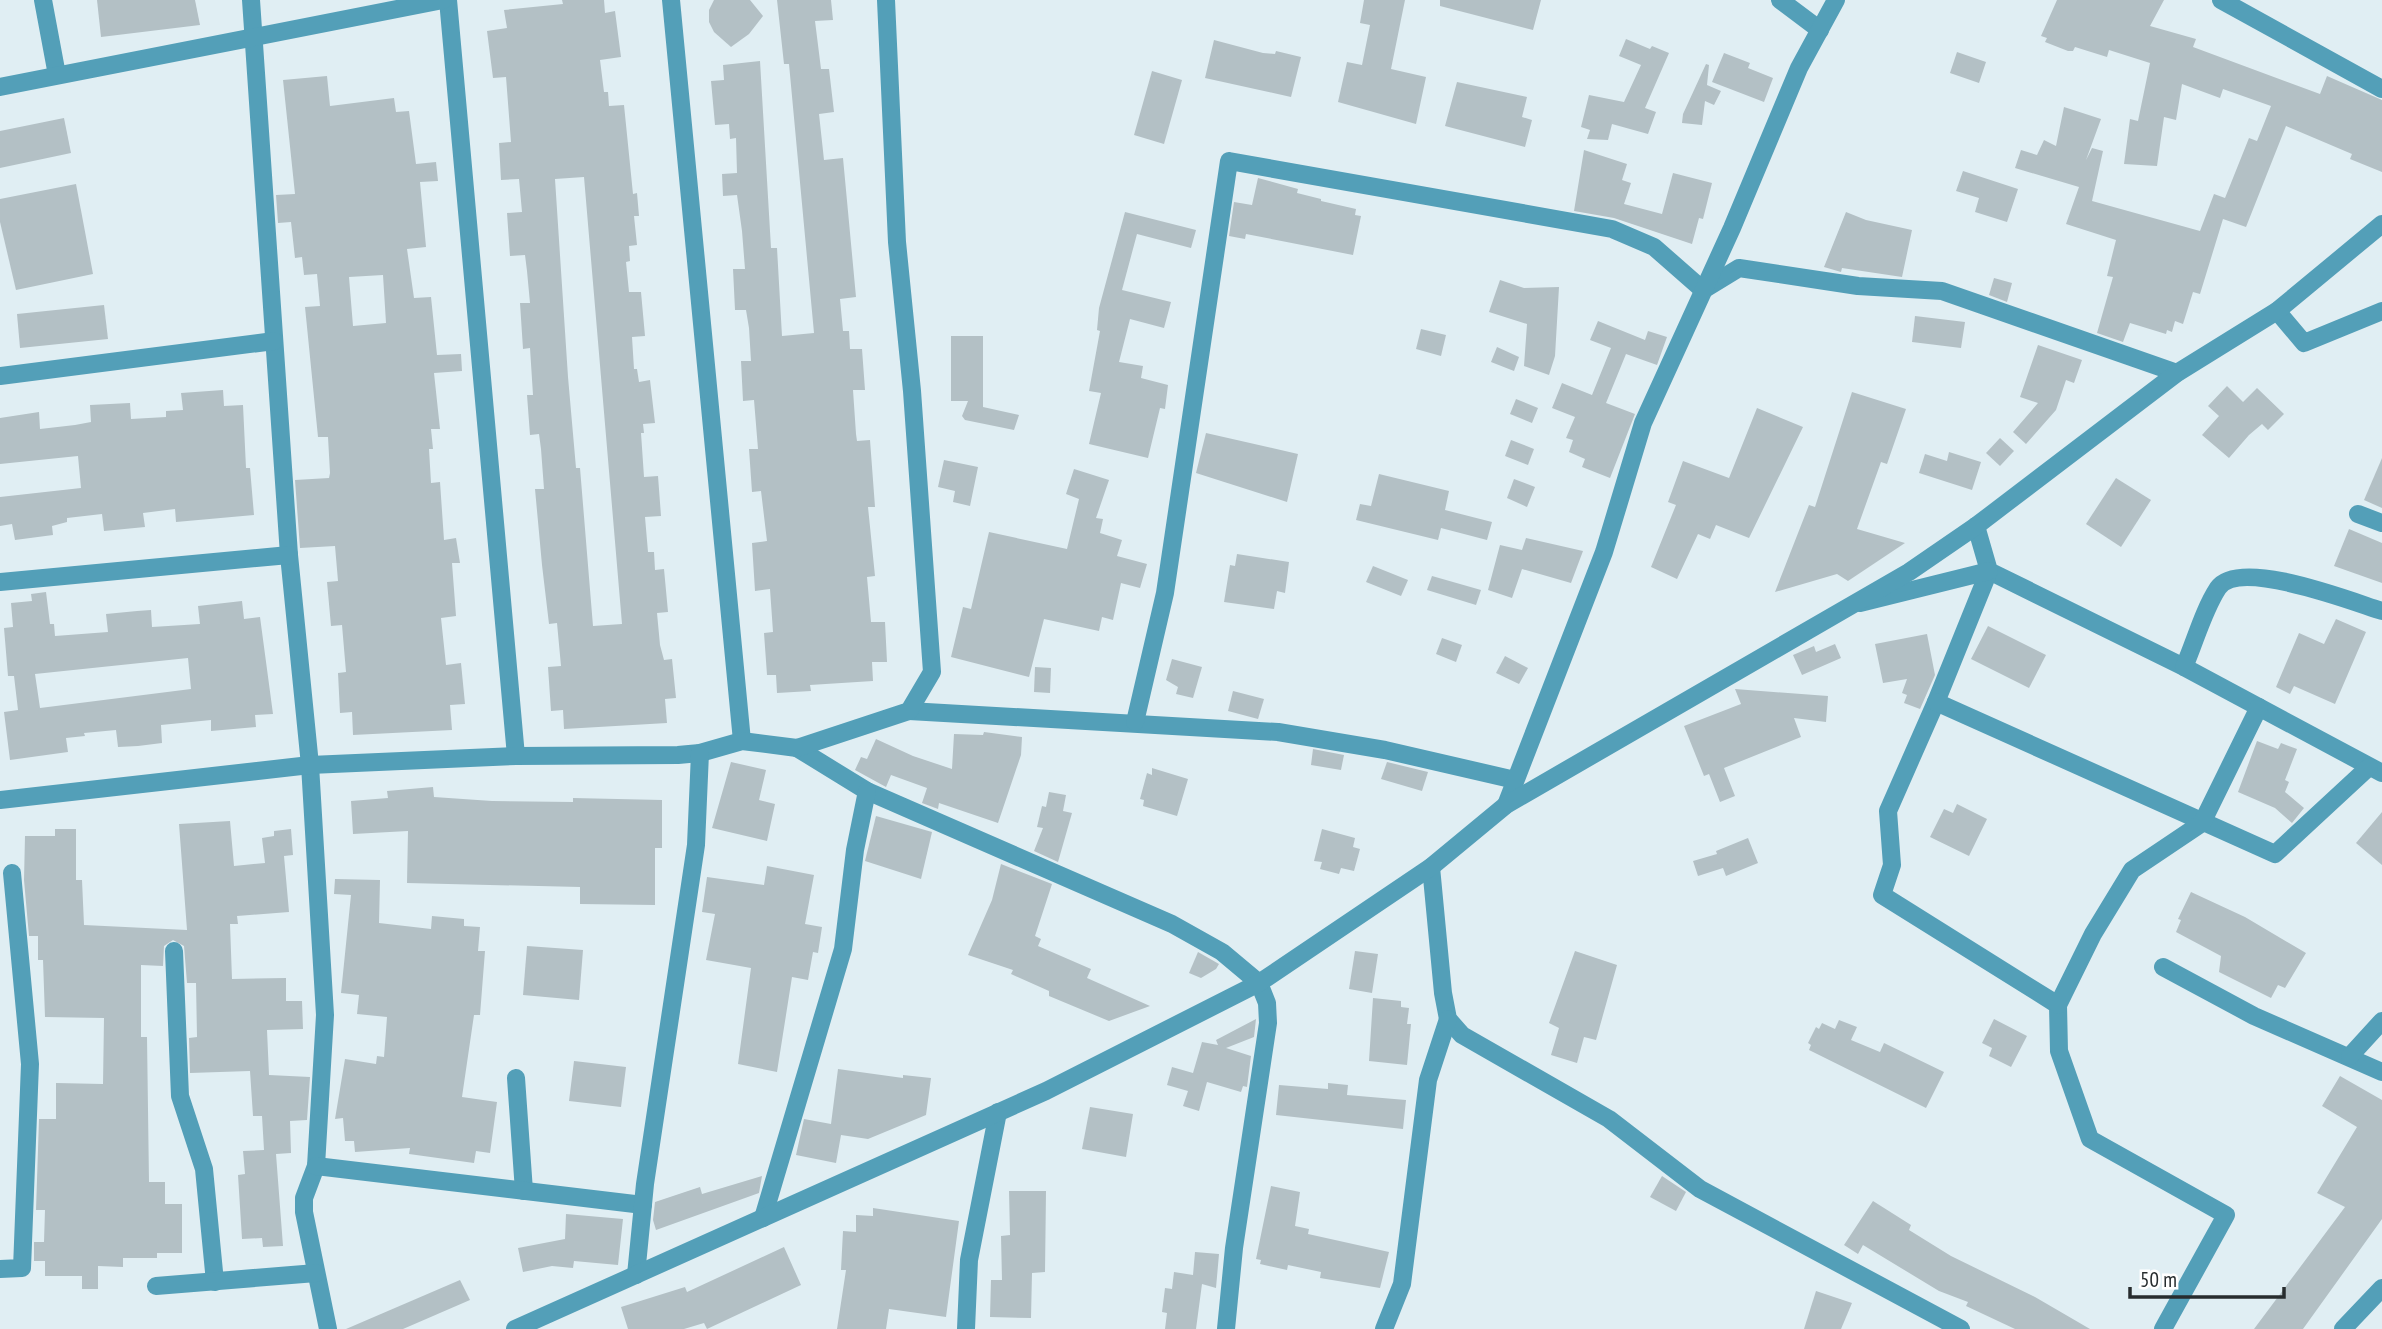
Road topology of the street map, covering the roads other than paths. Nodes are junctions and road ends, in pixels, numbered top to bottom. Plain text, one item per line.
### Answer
1 (43, 0) edge
2 (251, 0) edge
3 (446, 0) edge
4 (671, 0) edge
5 (886, 0) edge
6 (1780, 0) edge
7 (1836, 0) edge
8 (2221, 0) edge
9 (1820, 30) junction
10 (252, 37) junction
11 (57, 75) junction
12 (0, 87) edge
13 (2382, 89) edge
14 (2382, 224) edge
15 (1703, 290) junction
16 (2277, 311) junction
17 (2382, 311) edge
18 (274, 341) junction
19 (2177, 373) junction
20 (0, 376) edge
21 (2358, 513) dead end
22 (2382, 523) edge
23 (1976, 526) junction
24 (289, 555) junction
25 (1989, 570) junction
26 (0, 582) edge
27 (1852, 605) junction
28 (2382, 611) edge
29 (2184, 667) junction
30 (1936, 702) junction
31 (2259, 707) junction
32 (909, 711) junction
33 (1135, 722) junction
34 (741, 741) junction
35 (797, 748) junction
36 (699, 753) junction
37 (516, 755) junction
38 (310, 765) junction
39 (2375, 770) edge
40 (1515, 780) junction
41 (867, 792) junction
42 (0, 800) edge
43 (1506, 805) junction
44 (2202, 822) junction
45 (1431, 867) junction
46 (12, 873) dead end
47 (174, 951) dead end
48 (2164, 967) dead end
49 (1259, 983) junction
50 (2058, 1005) junction
51 (1448, 1019) junction
52 (2382, 1021) edge
53 (2350, 1056) junction
54 (2382, 1072) edge
55 (516, 1078) dead end
56 (998, 1112) junction
57 (316, 1166) junction
58 (524, 1191) junction
59 (643, 1205) junction
60 (763, 1218) junction
61 (0, 1269) edge
62 (317, 1273) junction
63 (636, 1275) junction
64 (215, 1282) junction
65 (156, 1286) dead end
66 (2382, 1288) edge
67 (328, 1329) edge
68 (515, 1329) edge
69 (966, 1329) edge
70 (1226, 1329) edge
71 (1384, 1329) edge
72 (1961, 1329) edge
73 (2163, 1329) edge
74 (2343, 1329) edge

1 - 11 street
2 - 10 street
3 - 10 street
3 - 37 street
4 - 34 street
5 - 32 street
6 - 9 street
7 - 9 street
8 - 13 street
9 - 15 street
10 - 11 street
10 - 18 street
11 - 12 street
14 - 16 street
15 - 19 street
15 - 33 street
15 - 40 street
16 - 17 street
16 - 19 street
18 - 20 street
18 - 24 street
19 - 23 street
21 - 22 street
23 - 25 street
23 - 27 street
24 - 26 street
24 - 38 street
25 - 27 street
25 - 29 street
25 - 30 street
27 - 43 street
28 - 29 street
29 - 31 street
30 - 44 street
30 - 50 street
31 - 39 street
31 - 44 street
32 - 33 street
32 - 35 street
33 - 40 street
34 - 35 street
34 - 36 street
35 - 41 street
36 - 37 street
36 - 59 street
37 - 38 street
38 - 42 street
38 - 57 street
39 - 44 street
40 - 43 street
41 - 49 street
41 - 60 street
43 - 45 street
44 - 50 street
45 - 49 street
45 - 51 street
46 - 61 street
47 - 64 street
48 - 53 street
49 - 56 street
49 - 70 street
50 - 73 street
51 - 71 street
51 - 72 street
52 - 53 street
53 - 54 street
55 - 58 street
56 - 60 street
56 - 69 street
57 - 58 street
57 - 62 street
58 - 59 street
59 - 63 street
60 - 63 street
62 - 64 street
62 - 67 street
63 - 68 street
64 - 65 street
66 - 74 street

